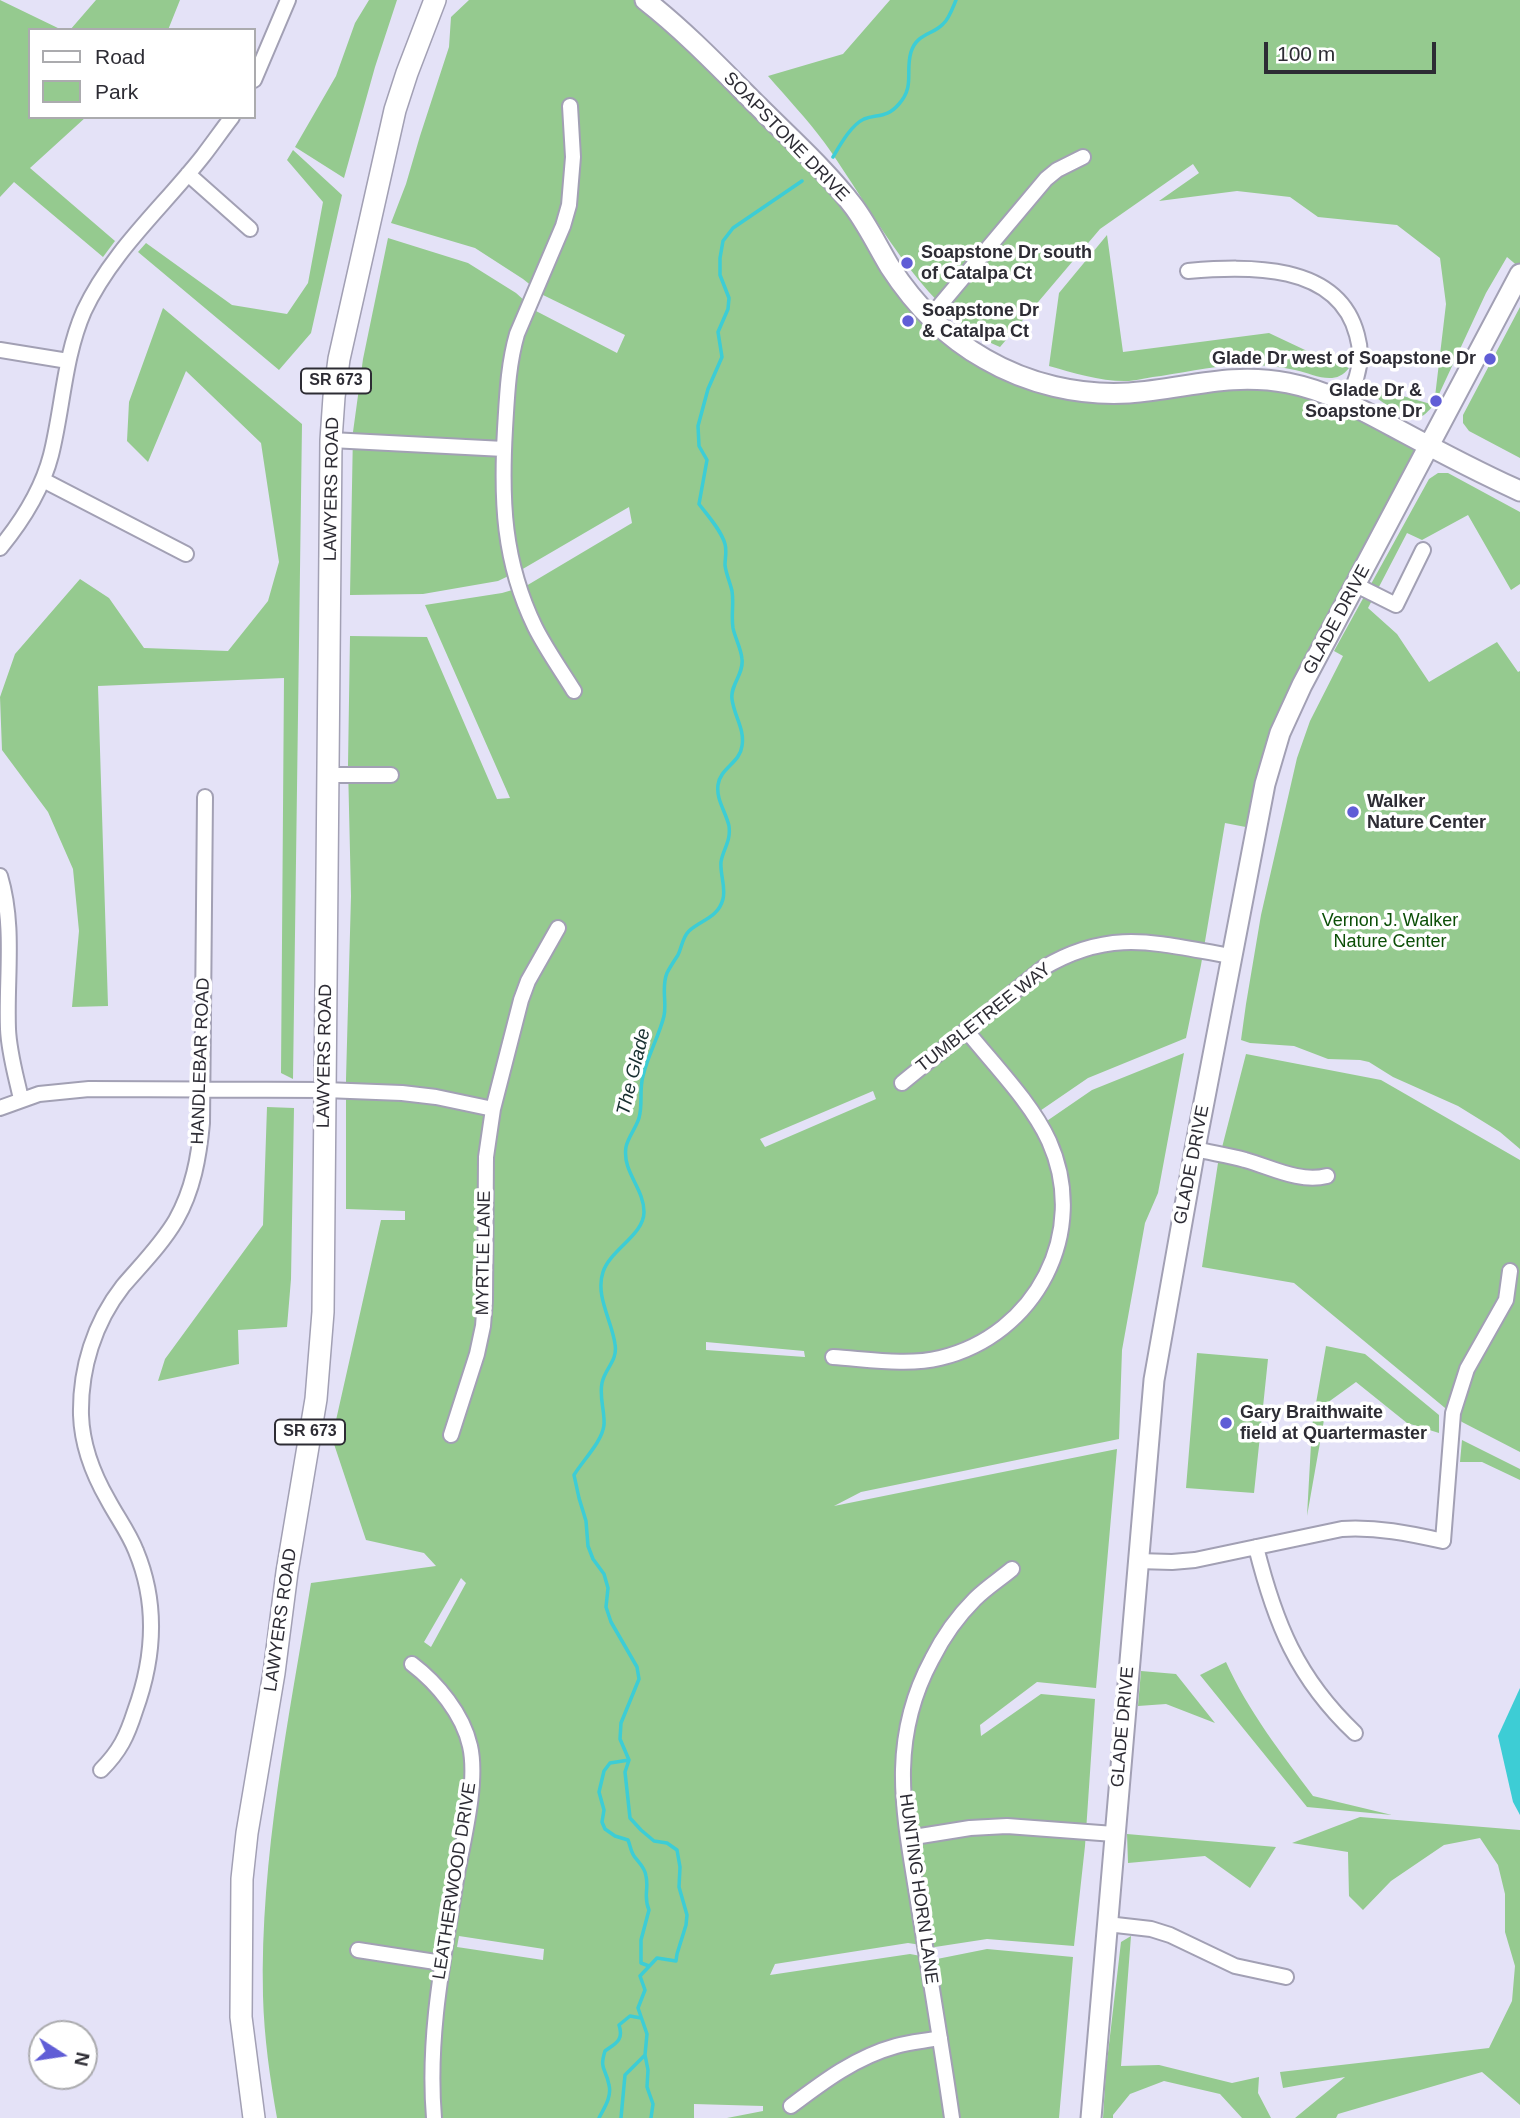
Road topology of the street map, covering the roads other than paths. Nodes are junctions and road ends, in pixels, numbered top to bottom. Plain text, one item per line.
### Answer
1 (288, 0) edge
2 (435, 0) edge
3 (645, 0) edge
4 (256, 75) edge
5 (570, 106) dead end
6 (230, 119) edge
7 (1083, 158) dead end
8 (188, 174) junction
9 (250, 229) dead end
10 (1188, 271) dead end
11 (1520, 274) edge
12 (930, 317) junction
13 (0, 350) edge
14 (68, 361) junction
15 (1346, 401) junction
16 (331, 440) junction
17 (1429, 446) junction
18 (504, 449) junction
19 (43, 480) junction
20 (1520, 491) edge
21 (0, 548) edge
22 (1423, 550) dead end
23 (186, 554) dead end
24 (1356, 585) junction
25 (574, 691) dead end
26 (328, 775) junction
27 (391, 775) dead end
28 (205, 797) dead end
29 (0, 876) edge
30 (558, 928) dead end
31 (1231, 956) junction
32 (966, 1030) junction
33 (902, 1083) dead end
34 (202, 1090) junction
35 (325, 1090) junction
36 (21, 1099) junction
37 (0, 1108) edge
38 (493, 1109) junction
39 (1195, 1149) junction
40 (1327, 1176) dead end
41 (1510, 1271) dead end
42 (834, 1357) dead end
43 (451, 1435) dead end
44 (1256, 1548) junction
45 (1137, 1562) junction
46 (1012, 1569) dead end
47 (412, 1664) dead end
48 (1355, 1733) dead end
49 (101, 1770) dead end
50 (1114, 1834) junction
51 (908, 1838) junction
52 (1107, 1924) junction
53 (358, 1950) dead end
54 (442, 1963) junction
55 (1286, 1977) dead end
56 (940, 2038) junction
57 (791, 2106) dead end
58 (254, 2118) edge
59 (434, 2118) edge
60 (952, 2118) edge
61 (1091, 2118) edge

1 - 4 street
2 - 16 main road, LAWYERS ROAD / SR 673
3 - 12 street, SOAPSTONE DRIVE
5 - 18 street
6 - 8 street
7 - 12 street
8 - 9 street
8 - 14 street
10 - 15 street
11 - 17 street, GLADE DRIVE
12 - 15 street, SOAPSTONE DRIVE
13 - 14 street
14 - 19 street
15 - 17 street, SOAPSTONE DRIVE
16 - 18 street
16 - 26 main road, LAWYERS ROAD / SR 673
17 - 20 street, SOAPSTONE DRIVE
17 - 24 street, GLADE DRIVE
18 - 25 street
19 - 21 street
19 - 23 street
22 - 24 street
24 - 31 street, GLADE DRIVE
26 - 27 street
26 - 35 main road, LAWYERS ROAD / SR 673
28 - 34 street, HANDLEBAR ROAD
29 - 36 street
30 - 38 street, MYRTLE LANE
31 - 32 street, TUMBLETREE WAY
31 - 39 street, GLADE DRIVE
32 - 33 street, TUMBLETREE WAY
32 - 42 street
34 - 35 street
34 - 36 street
34 - 49 street, HANDLEBAR ROAD
35 - 38 street
35 - 58 main road, LAWYERS ROAD / SR 673
36 - 37 street
38 - 43 street, MYRTLE LANE
39 - 40 street
39 - 45 street, GLADE DRIVE
41 - 44 street
44 - 45 street
44 - 48 street
45 - 50 street, GLADE DRIVE
46 - 51 street, HUNTING HORN LANE
47 - 54 street, LEATHERWOOD DRIVE
50 - 51 street
50 - 52 street, GLADE DRIVE
51 - 56 street, HUNTING HORN LANE
52 - 55 street
52 - 61 street, GLADE DRIVE
53 - 54 street
54 - 59 street, LEATHERWOOD DRIVE
56 - 57 street
56 - 60 street, HUNTING HORN LANE

